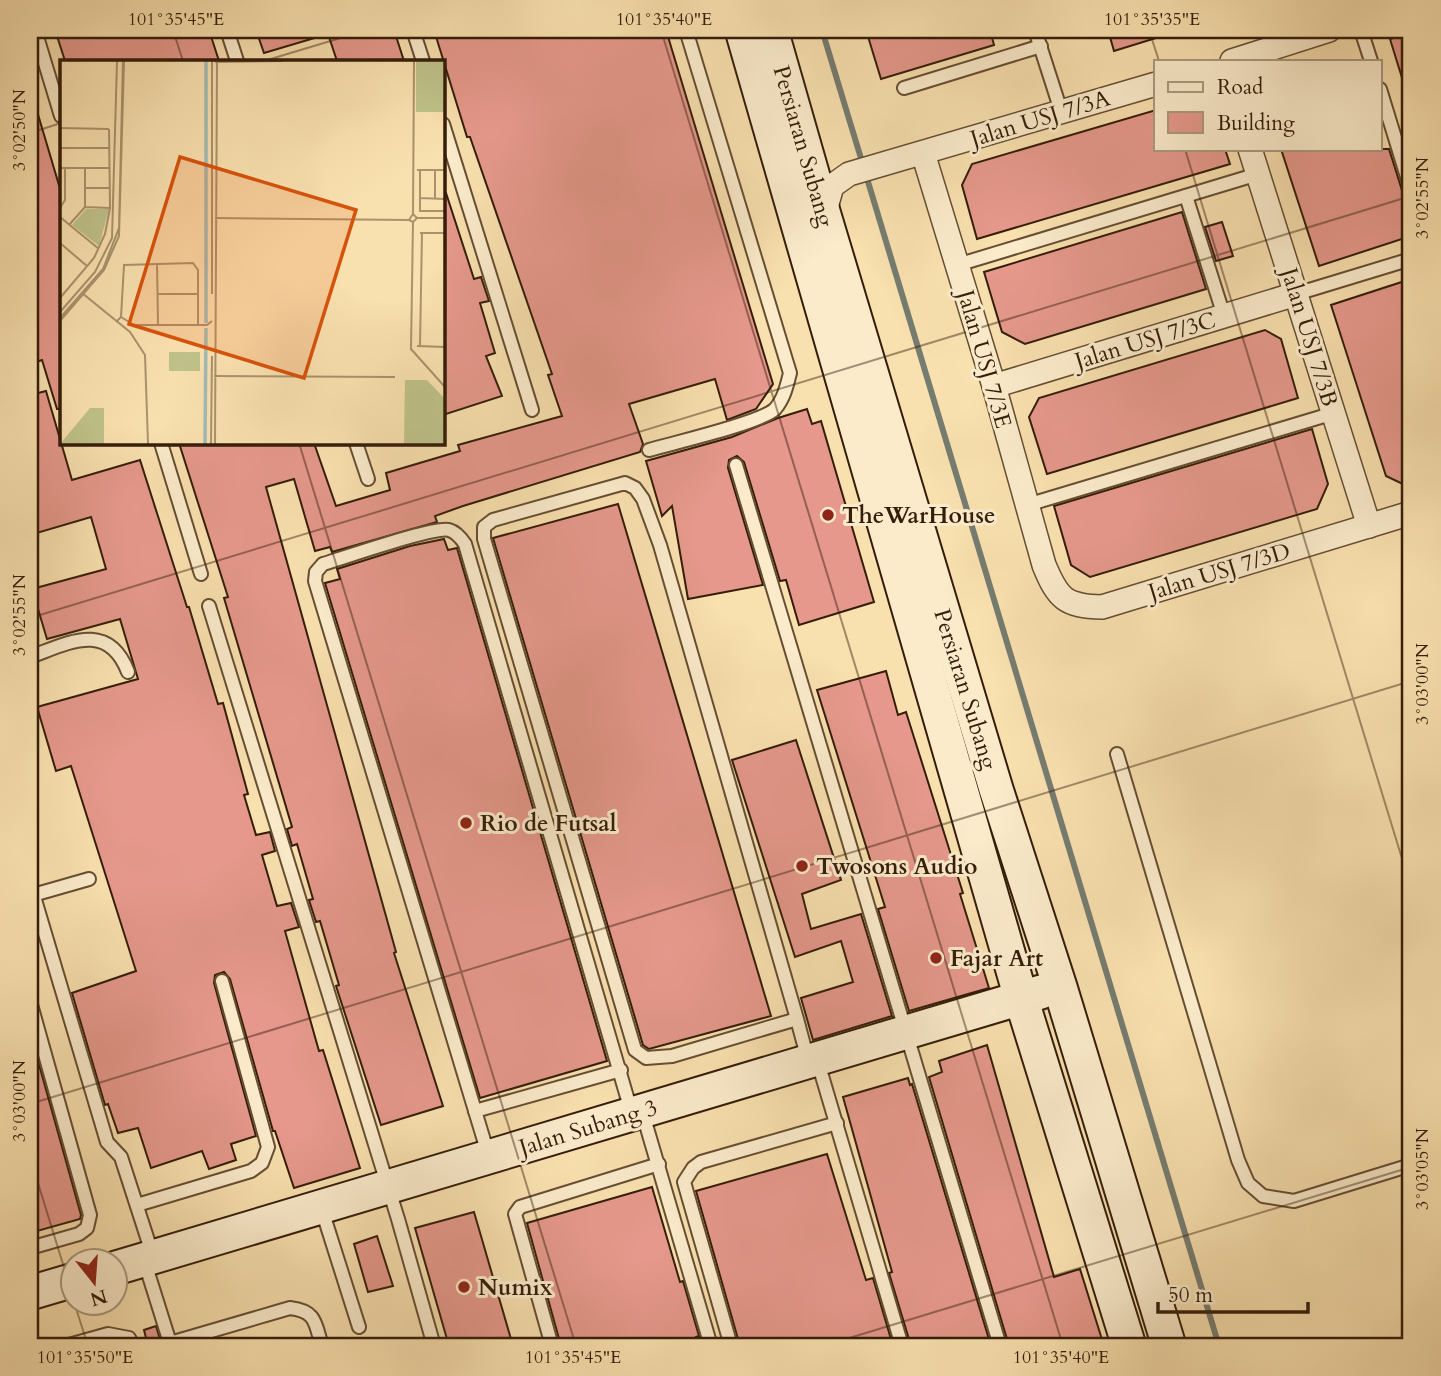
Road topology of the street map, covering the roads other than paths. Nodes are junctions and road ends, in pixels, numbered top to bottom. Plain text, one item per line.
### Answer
1 (35, 30) edge
2 (227, 30) edge
3 (413, 30) edge
4 (686, 30) edge
5 (742, 30) edge
6 (771, 30) edge
7 (1035, 30) edge
8 (1329, 30) edge
9 (1361, 30) edge
10 (1041, 46) junction
11 (237, 60) edge
12 (423, 60) edge
13 (1235, 60) edge
14 (1371, 60) edge
15 (1154, 85) edge
16 (904, 88) dead end
17 (1382, 96) edge
18 (1061, 111) junction
19 (60, 113) edge
20 (444, 127) edge
21 (800, 132) junction
22 (1250, 150) edge
23 (923, 153) junction
24 (849, 174) junction
25 (1258, 174) junction
26 (1411, 191) edge
27 (1186, 196) junction
28 (824, 215) junction
29 (1411, 259) edge
30 (957, 265) junction
31 (1296, 294) junction
32 (1224, 316) junction
33 (994, 386) junction
34 (532, 410) dead end
35 (1334, 413) junction
36 (161, 444) edge
37 (356, 444) edge
38 (649, 450) dead end
39 (736, 466) dead end
40 (368, 479) dead end
41 (1027, 505) junction
42 (1411, 513) edge
43 (1369, 526) junction
44 (1044, 565) joint
45 (201, 574) dead end
46 (209, 606) dead end
47 (30, 657) edge
48 (128, 672) dead end
49 (1117, 754) dead end
50 (89, 879) dead end
51 (32, 889) edge
52 (222, 981) dead end
53 (1060, 987) junction
54 (1021, 998) junction
55 (30, 1002) edge
56 (797, 1018) junction
57 (905, 1033) junction
58 (813, 1060) junction
59 (621, 1070) junction
60 (475, 1111) junction
61 (637, 1113) junction
62 (837, 1123) junction
63 (489, 1157) junction
64 (659, 1164) junction
65 (1411, 1165) edge
66 (387, 1187) junction
67 (136, 1205) junction
68 (321, 1207) junction
69 (30, 1248) edge
70 (138, 1261) edge
71 (60, 1284) edge
72 (30, 1293) edge
73 (359, 1327) dead end
74 (170, 1345) edge
75 (65, 1346) edge
76 (133, 1346) edge
77 (321, 1346) edge
78 (434, 1346) edge
79 (552, 1346) edge
80 (711, 1346) edge
81 (731, 1346) edge
82 (902, 1346) edge
83 (1000, 1346) edge
84 (1129, 1346) edge
85 (1170, 1346) edge

1 - 19 lane
2 - 11 lane
3 - 12 lane
4 - 38 lane
5 - 54 street, Persiaran Subang
6 - 21 street, Persiaran Subang
7 - 10 lane
8 - 13 street
9 - 14 lane
10 - 16 lane
10 - 18 lane
15 - 18 street, Jalan USJ 7/3A
17 - 26 lane
18 - 23 street, Jalan USJ 7/3A
20 - 34 lane
21 - 24 street
21 - 28 street, Persiaran Subang
22 - 25 street, Jalan USJ 7/3B
23 - 24 street, Jalan USJ 7/3A
23 - 30 street, Jalan USJ 7/3E
24 - 28 street
25 - 27 lane
25 - 31 street, Jalan USJ 7/3B
27 - 30 lane
27 - 32 lane
28 - 53 street, Persiaran Subang
29 - 31 lane
30 - 33 street, Jalan USJ 7/3E
31 - 32 street, Jalan USJ 7/3C
31 - 35 street, Jalan USJ 7/3B
32 - 33 street, Jalan USJ 7/3C
33 - 41 street, Jalan USJ 7/3E
35 - 41 lane
35 - 43 street, Jalan USJ 7/3B
36 - 45 lane
37 - 40 lane
39 - 57 lane
41 - 44 street, Jalan USJ 7/3E
42 - 43 street, Jalan USJ 7/3D
43 - 44 street, Jalan USJ 7/3D
46 - 66 lane
47 - 48 lane
49 - 65 lane
50 - 51 lane
51 - 67 lane
52 - 67 lane
53 - 54 street, Jalan Subang 3
53 - 85 street, Persiaran Subang
54 - 57 street, Jalan Subang 3
54 - 84 street, Persiaran Subang
55 - 69 lane
56 - 56 lane
56 - 58 lane
57 - 58 street, Jalan Subang 3
57 - 83 lane
58 - 61 street, Jalan Subang 3
58 - 62 lane
59 - 60 lane
59 - 60 lane
59 - 61 lane
60 - 63 lane
61 - 63 street, Jalan Subang 3
61 - 64 lane
62 - 81 lane
62 - 82 lane
63 - 66 street, Jalan Subang 3
64 - 79 lane
64 - 80 lane
66 - 68 street, Jalan Subang 3
66 - 78 lane
67 - 70 lane
68 - 70 street, Jalan Subang 3
68 - 73 lane
70 - 74 lane
71 - 72 street
74 - 77 lane
75 - 76 lane

